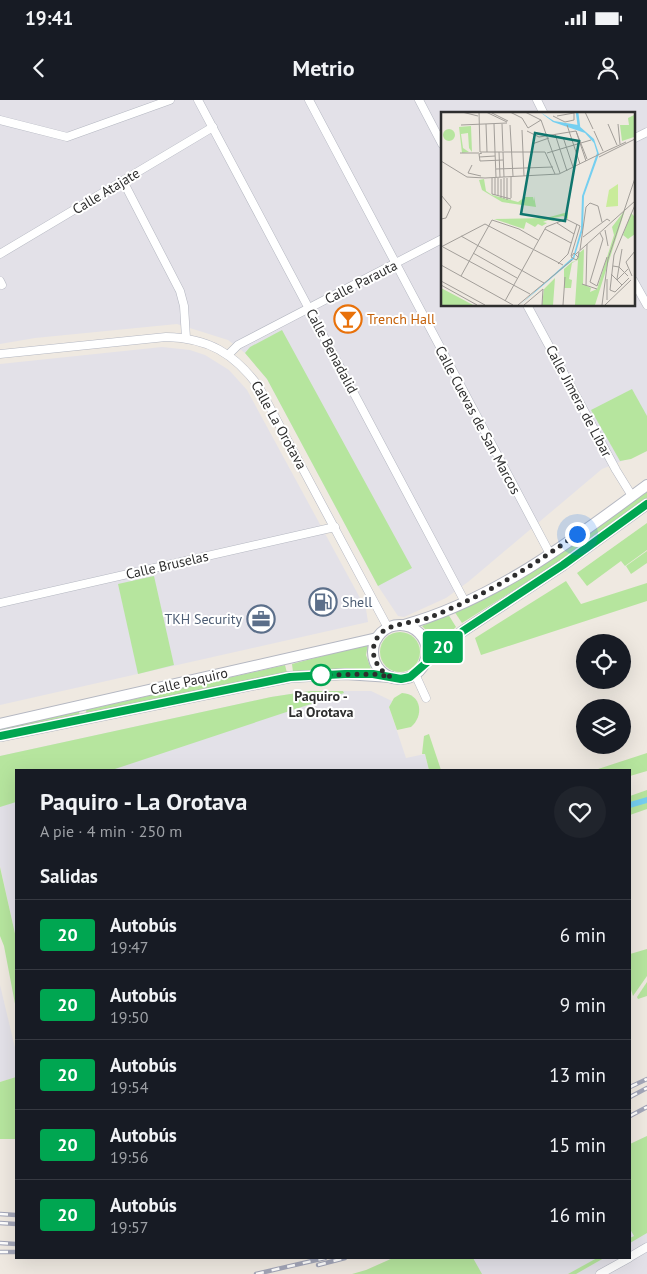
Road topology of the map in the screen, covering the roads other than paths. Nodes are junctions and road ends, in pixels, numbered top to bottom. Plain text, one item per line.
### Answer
1 (170, 100) edge
2 (198, 100) edge
3 (309, 100) edge
4 (419, 100) edge
5 (537, 100) edge
6 (543, 112) edge
7 (0, 120) edge
8 (212, 127) junction
9 (647, 132) edge
10 (634, 138) edge
11 (441, 142) edge
12 (123, 181) junction
13 (441, 240) edge
14 (0, 254) edge
15 (395, 264) junction
16 (634, 282) edge
17 (647, 305) edge
18 (528, 306) edge
19 (309, 309) junction
20 (186, 338) junction
21 (0, 354) edge
22 (229, 354) junction
23 (647, 485) edge
24 (632, 496) junction
25 (647, 504) edge
26 (335, 527) junction
27 (550, 554) junction
28 (0, 602) edge
29 (465, 602) junction
30 (404, 625) junction
31 (388, 628) junction
32 (377, 638) junction
33 (426, 661) junction
34 (416, 674) junction
35 (391, 677) junction
36 (426, 698) dead end
37 (0, 724) edge
38 (0, 736) edge
39 (647, 1247) edge
40 (631, 1256) edge
41 (626, 1259) edge
42 (600, 1274) edge

1 - 7 street
2 - 8 street, Calle Benadalid
3 - 15 street, Calle Cuevas de San Marcos
4 - 11 street
5 - 6 street
8 - 12 street, Calle Atajate
8 - 19 street, Calle Benadalid
9 - 10 street
12 - 14 street, Calle Atajate
12 - 20 street
13 - 15 street, Calle Parauta
15 - 19 street, Calle Parauta
15 - 27 street, Calle Cuevas de San Marcos
16 - 17 street
18 - 24 street, Calle Jimera de Líbar
19 - 22 street, Calle Parauta
19 - 29 street, Calle Benadalid
20 - 21 street, Calle La Orotava
20 - 22 street, Calle La Orotava
22 - 26 street, Calle La Orotava
23 - 24 main road
24 - 27 main road
25 - 33 main road
26 - 28 street, Calle Bruselas
26 - 31 street, Calle La Orotava
27 - 29 main road
29 - 30 main road
30 - 31 main road
30 - 33 main road
31 - 32 main road
32 - 35 main road
32 - 37 main road, Calle Paquiro
33 - 34 main road
34 - 35 main road
34 - 36 street
35 - 38 main road, Calle Paquiro
39 - 40 street
41 - 42 street

